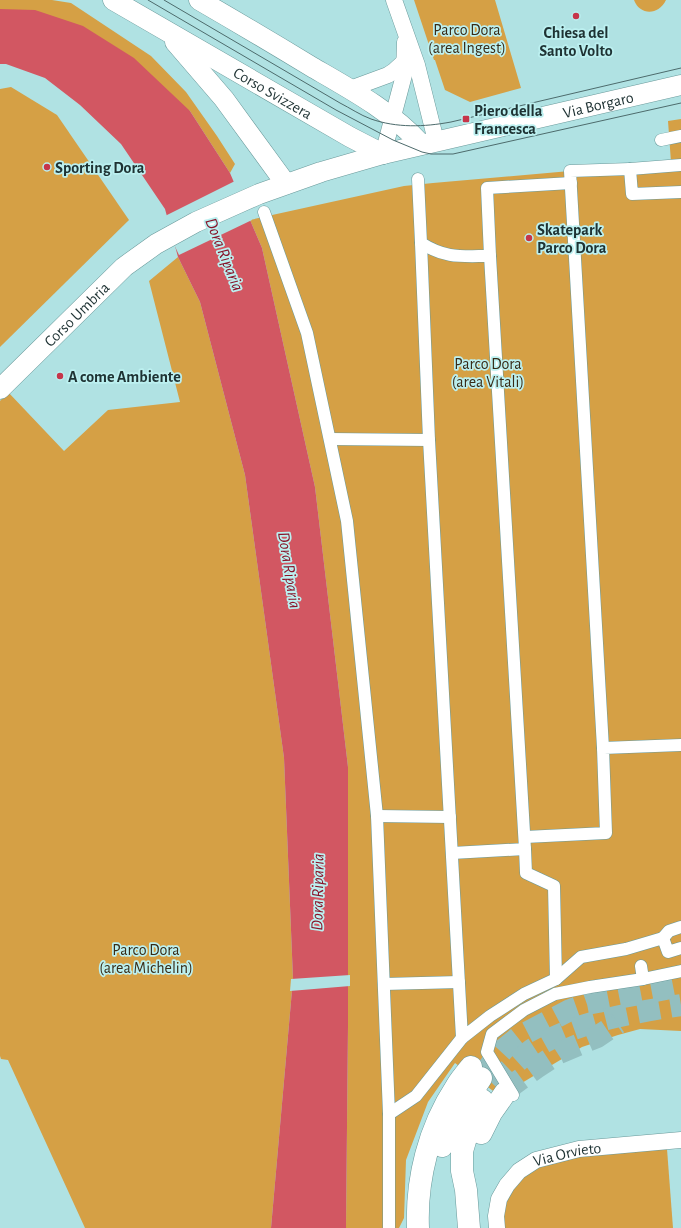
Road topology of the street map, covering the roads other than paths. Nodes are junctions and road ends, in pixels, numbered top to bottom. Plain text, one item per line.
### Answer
1 (113, 0) edge
2 (199, 0) edge
3 (394, 0) edge
4 (165, 30) junction
5 (405, 31) junction
6 (405, 61) junction
7 (681, 85) edge
8 (350, 89) junction
9 (392, 117) junction
10 (681, 136) edge
11 (661, 140) dead end
12 (429, 143) junction
13 (383, 154) junction
14 (681, 165) edge
15 (630, 169) junction
16 (418, 179) dead end
17 (286, 184) junction
18 (571, 184) junction
19 (681, 192) edge
20 (264, 212) dead end
21 (421, 243) junction
22 (490, 256) junction
23 (0, 389) edge
24 (330, 438) junction
25 (429, 440) junction
26 (681, 745) edge
27 (602, 748) junction
28 (377, 816) junction
29 (450, 817) junction
30 (525, 843) junction
31 (452, 853) junction
32 (681, 927) edge
33 (664, 938) junction
34 (681, 948) edge
35 (641, 966) dead end
36 (681, 972) edge
37 (556, 979) junction
38 (643, 979) junction
39 (459, 982) junction
40 (384, 984) junction
41 (462, 1038) junction
42 (493, 1084) junction
43 (389, 1114) junction
44 (681, 1140) edge
45 (389, 1228) edge
46 (418, 1228) edge
47 (429, 1228) edge
48 (469, 1228) edge
49 (496, 1228) edge

1 - 4 street, Corso Svizzera
2 - 8 street
3 - 5 street
4 - 13 street, Corso Svizzera
4 - 17 street, Corso Svizzera
5 - 6 street
5 - 12 street
6 - 8 street
6 - 9 street
7 - 12 street, Via Borgaro
8 - 9 street
9 - 12 street
9 - 13 street
10 - 11 street
12 - 13 street, Via Borgaro
13 - 17 street
14 - 15 street
15 - 18 street
15 - 19 street
16 - 21 street
17 - 23 street, Corso Umbria
18 - 22 street
18 - 27 street
20 - 24 street
21 - 22 street
21 - 25 street
22 - 30 street
24 - 25 street
24 - 28 street
25 - 29 street
26 - 27 street
27 - 30 street
28 - 29 street
28 - 40 street
29 - 31 street
30 - 31 street
30 - 37 street
31 - 39 street
32 - 33 street
33 - 34 street
33 - 37 street
35 - 38 street
36 - 38 street
37 - 41 street
38 - 42 street
39 - 40 street
39 - 41 street
40 - 43 street
41 - 43 street
42 - 46 main road
42 - 47 main road
42 - 48 main road
43 - 45 street
44 - 49 street, Via Orvieto

